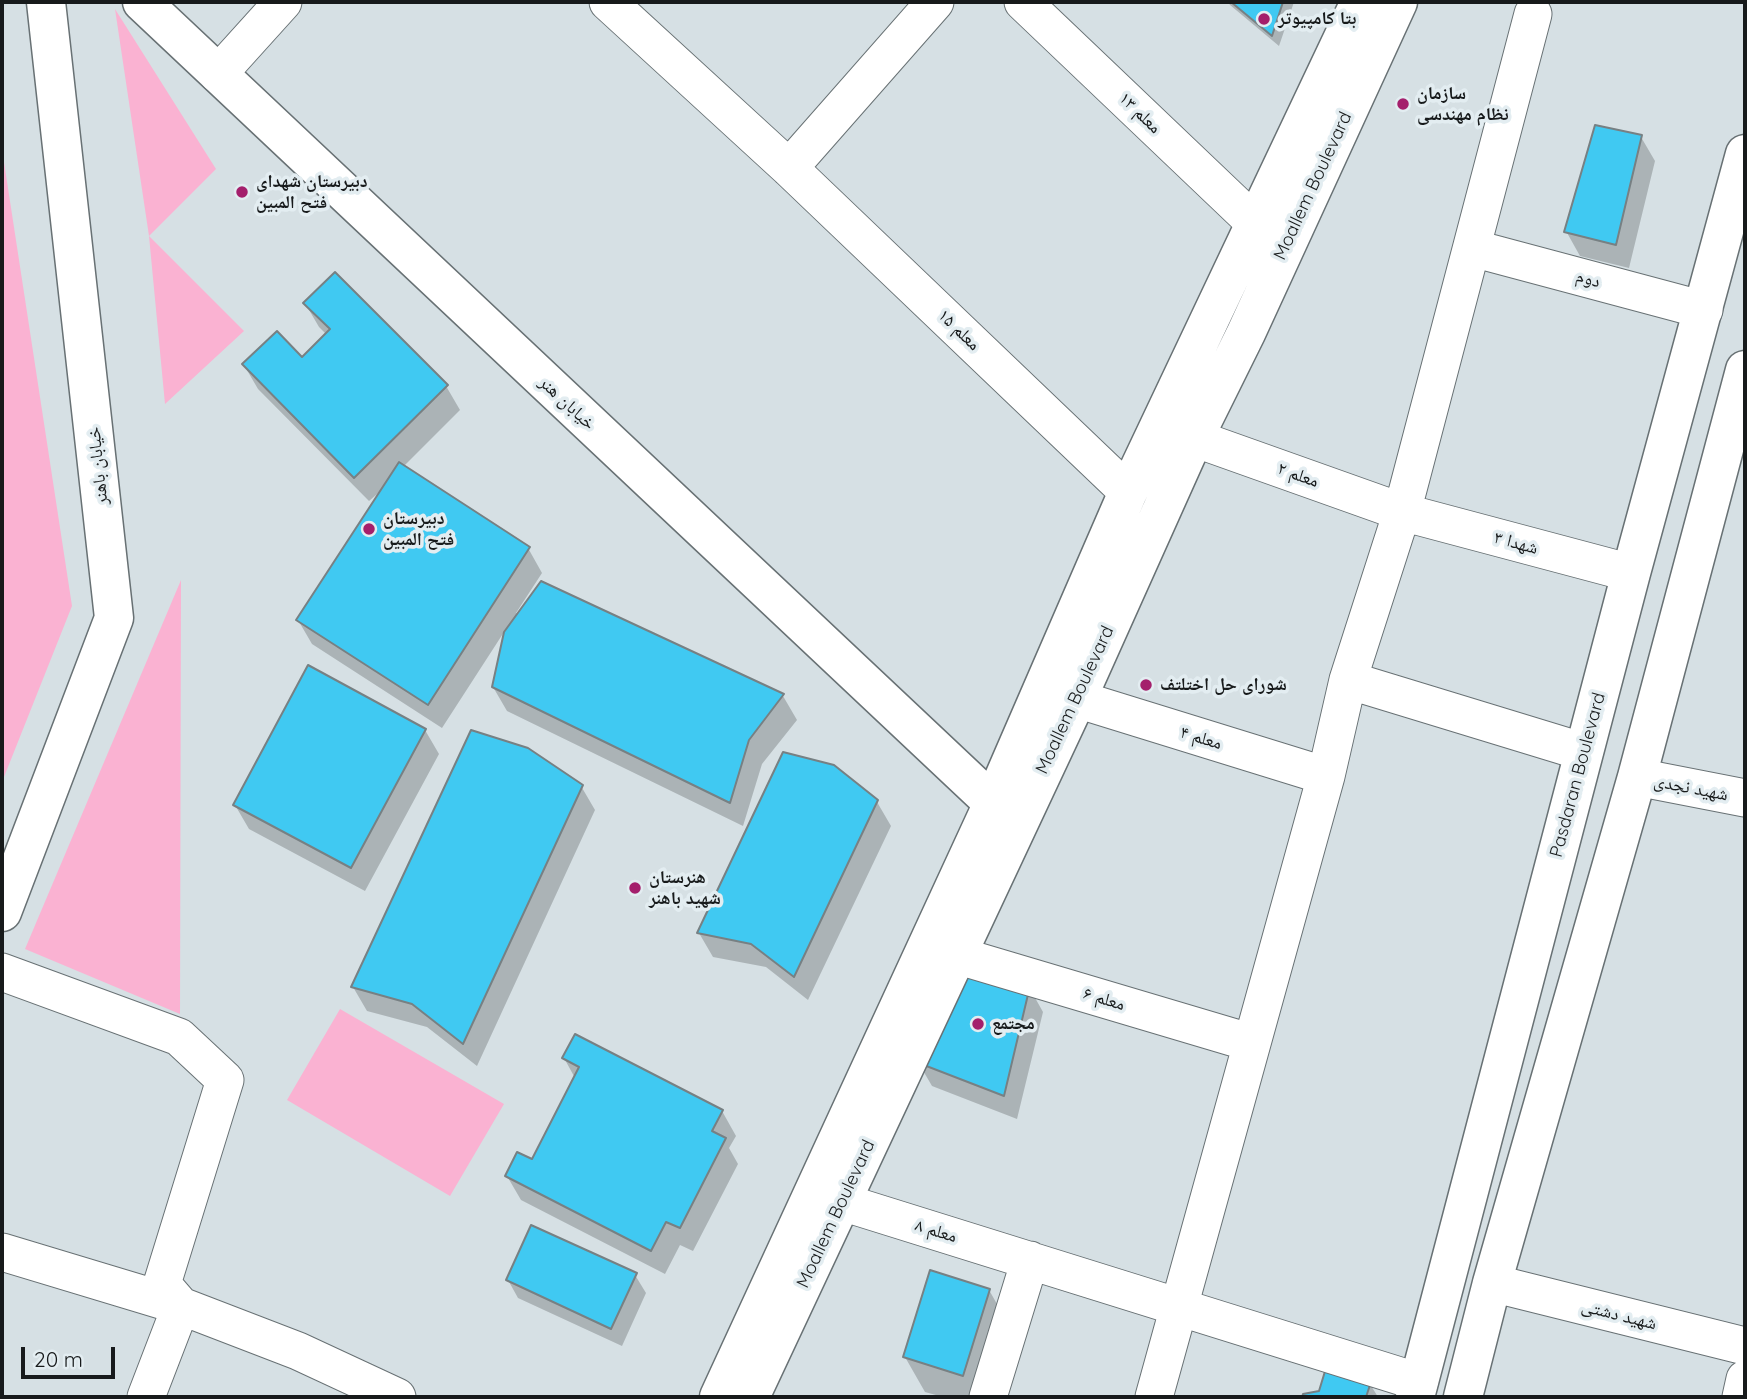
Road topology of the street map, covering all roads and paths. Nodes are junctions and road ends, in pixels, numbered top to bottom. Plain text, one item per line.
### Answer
1 (46, 2) edge
2 (142, 2) edge
3 (283, 2) edge
4 (608, 2) edge
5 (935, 2) edge
6 (1023, 2) edge
7 (1360, 2) edge
8 (1398, 2) edge
9 (1533, 14) dead end
10 (218, 74) junction
11 (1745, 154) edge
12 (789, 168) junction
13 (1256, 224) junction
14 (1472, 248) junction
15 (1704, 310) junction
16 (1745, 370) edge
17 (1194, 438) junction
18 (1128, 492) junction
19 (1402, 512) junction
20 (1631, 573) junction
21 (1348, 680) junction
22 (1077, 699) junction
23 (1584, 752) junction
24 (1326, 776) junction
25 (1637, 777) junction
26 (1745, 798) edge
27 (993, 803) junction
28 (2, 912) edge
29 (956, 955) junction
30 (2, 972) edge
31 (1252, 1043) junction
32 (842, 1202) junction
33 (2, 1251) edge
34 (1030, 1260) junction
35 (1492, 1283) junction
36 (181, 1306) junction
37 (1179, 1307) junction
38 (1745, 1346) edge
39 (1745, 1379) edge
40 (1417, 1390) edge
41 (146, 1397) edge
42 (397, 1397) edge
43 (719, 1397) edge
44 (750, 1397) edge
45 (988, 1397) edge
46 (1154, 1397) edge
47 (1463, 1397) edge
48 (1741, 1397) edge

1 - 28 main road, خیابان باهنر
2 - 10 main road, خیابان هنر
3 - 10 street
4 - 12 street, معلم ۱۵
5 - 12 street
6 - 13 street, معلم ۱۳
7 - 13 main road, Moallem Boulevard
8 - 17 main road, Moallem Boulevard
9 - 14 street
10 - 27 main road, خیابان هنر
11 - 15 main road, Pasdaran Boulevard
12 - 18 street, معلم ۱۵
13 - 18 main road, Moallem Boulevard
14 - 15 street, دوم
14 - 19 street
15 - 20 main road, Pasdaran Boulevard
16 - 25 main road
17 - 19 street, معلم ۲
17 - 22 main road, Moallem Boulevard
18 - 27 main road, Moallem Boulevard
19 - 20 street, شهدا ۳
19 - 21 street
20 - 23 main road, Pasdaran Boulevard
21 - 23 street
21 - 24 street
22 - 24 street, معلم ۴
22 - 29 main road, Moallem Boulevard
23 - 40 main road, Pasdaran Boulevard
24 - 31 street
25 - 26 street, شهید نجدی
25 - 35 main road
27 - 43 main road, Moallem Boulevard
29 - 31 street, معلم ۶
29 - 32 main road, Moallem Boulevard
30 - 36 street
31 - 37 street
32 - 34 street, معلم ۸
32 - 44 main road, Moallem Boulevard
33 - 36 street
34 - 37 street, معلم ۸
34 - 45 street
35 - 38 street, شهید دشتی
35 - 47 main road
36 - 41 street
36 - 42 street
37 - 40 street, معلم ۸
37 - 46 street
39 - 48 street

